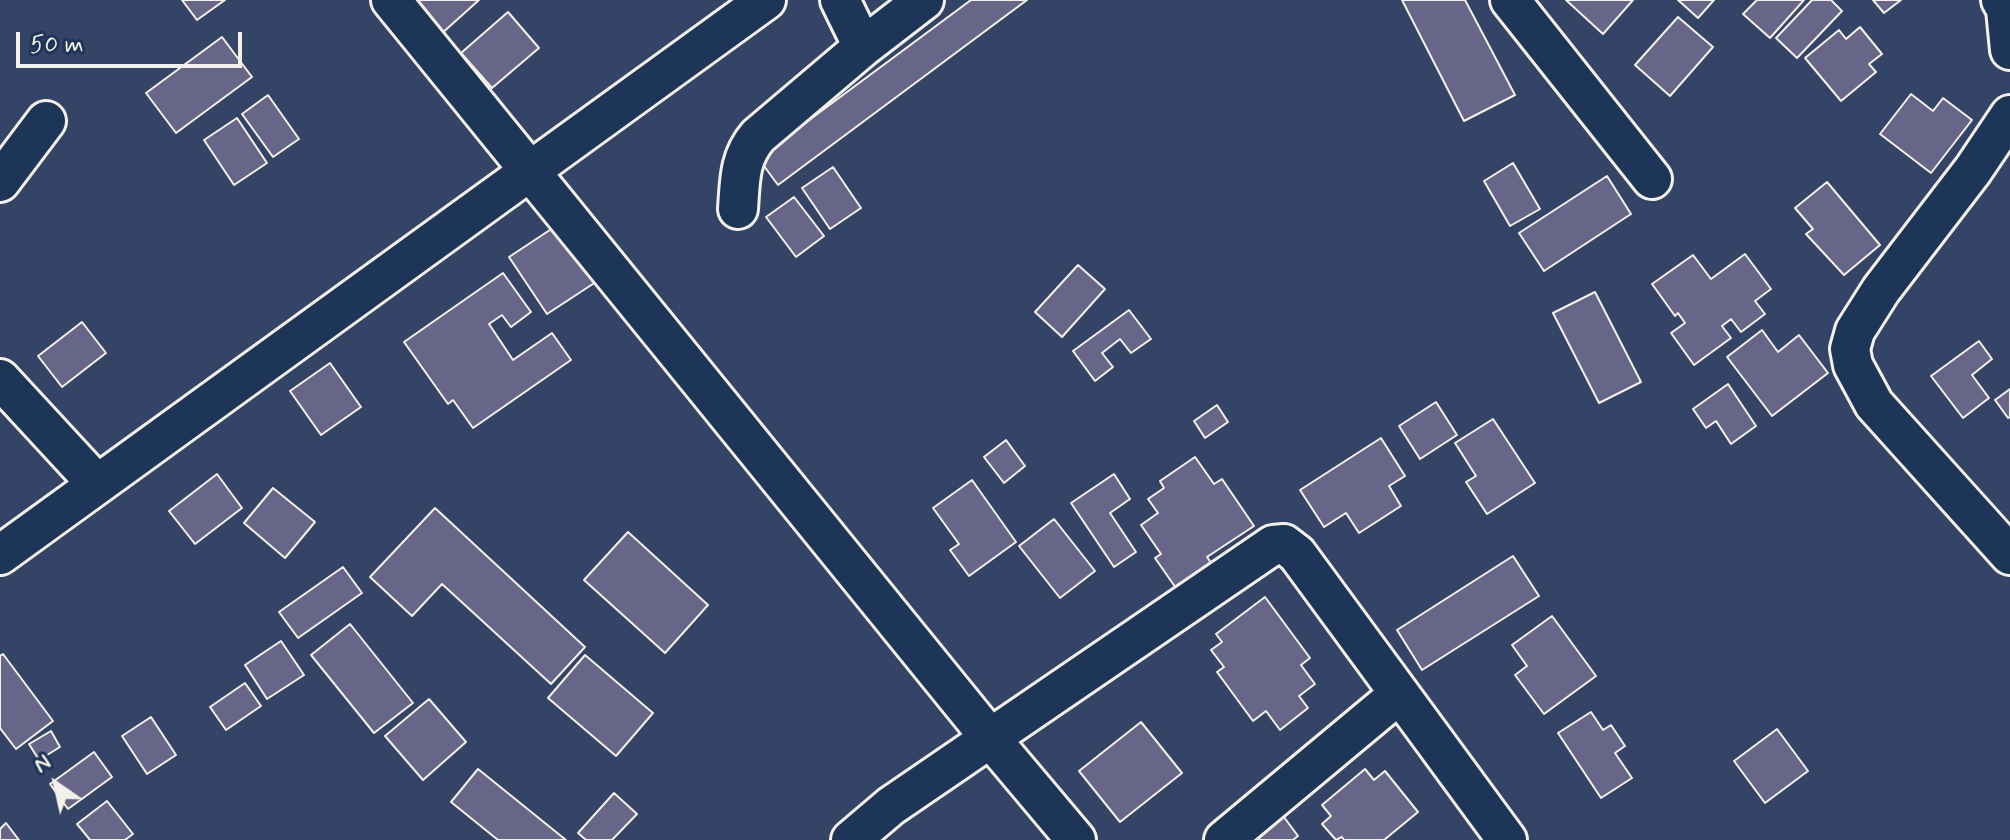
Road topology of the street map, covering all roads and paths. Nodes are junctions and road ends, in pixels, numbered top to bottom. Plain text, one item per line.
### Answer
1 (391, 0) edge
2 (766, 0) edge
3 (840, 0) edge
4 (924, 0) edge
5 (1510, 0) edge
6 (2001, 0) edge
7 (863, 47) junction
8 (2010, 50) edge
9 (2010, 115) edge
10 (46, 121) dead end
11 (531, 171) junction
12 (1652, 179) dead end
13 (0, 182) edge
14 (738, 209) dead end
15 (0, 379) edge
16 (97, 484) junction
17 (0, 555) edge
18 (2010, 555) edge
19 (1398, 695) junction
20 (991, 739) junction
21 (851, 840) edge
22 (1076, 840) edge
23 (1224, 840) edge
24 (1507, 840) edge

1 - 11 street
2 - 11 street
3 - 7 street
4 - 7 street
5 - 12 street
6 - 8 street
7 - 14 street
9 - 18 street
10 - 13 street
11 - 16 street
11 - 20 street
15 - 16 street
16 - 17 street
19 - 20 street
19 - 23 street
19 - 24 street
20 - 21 street
20 - 22 street

